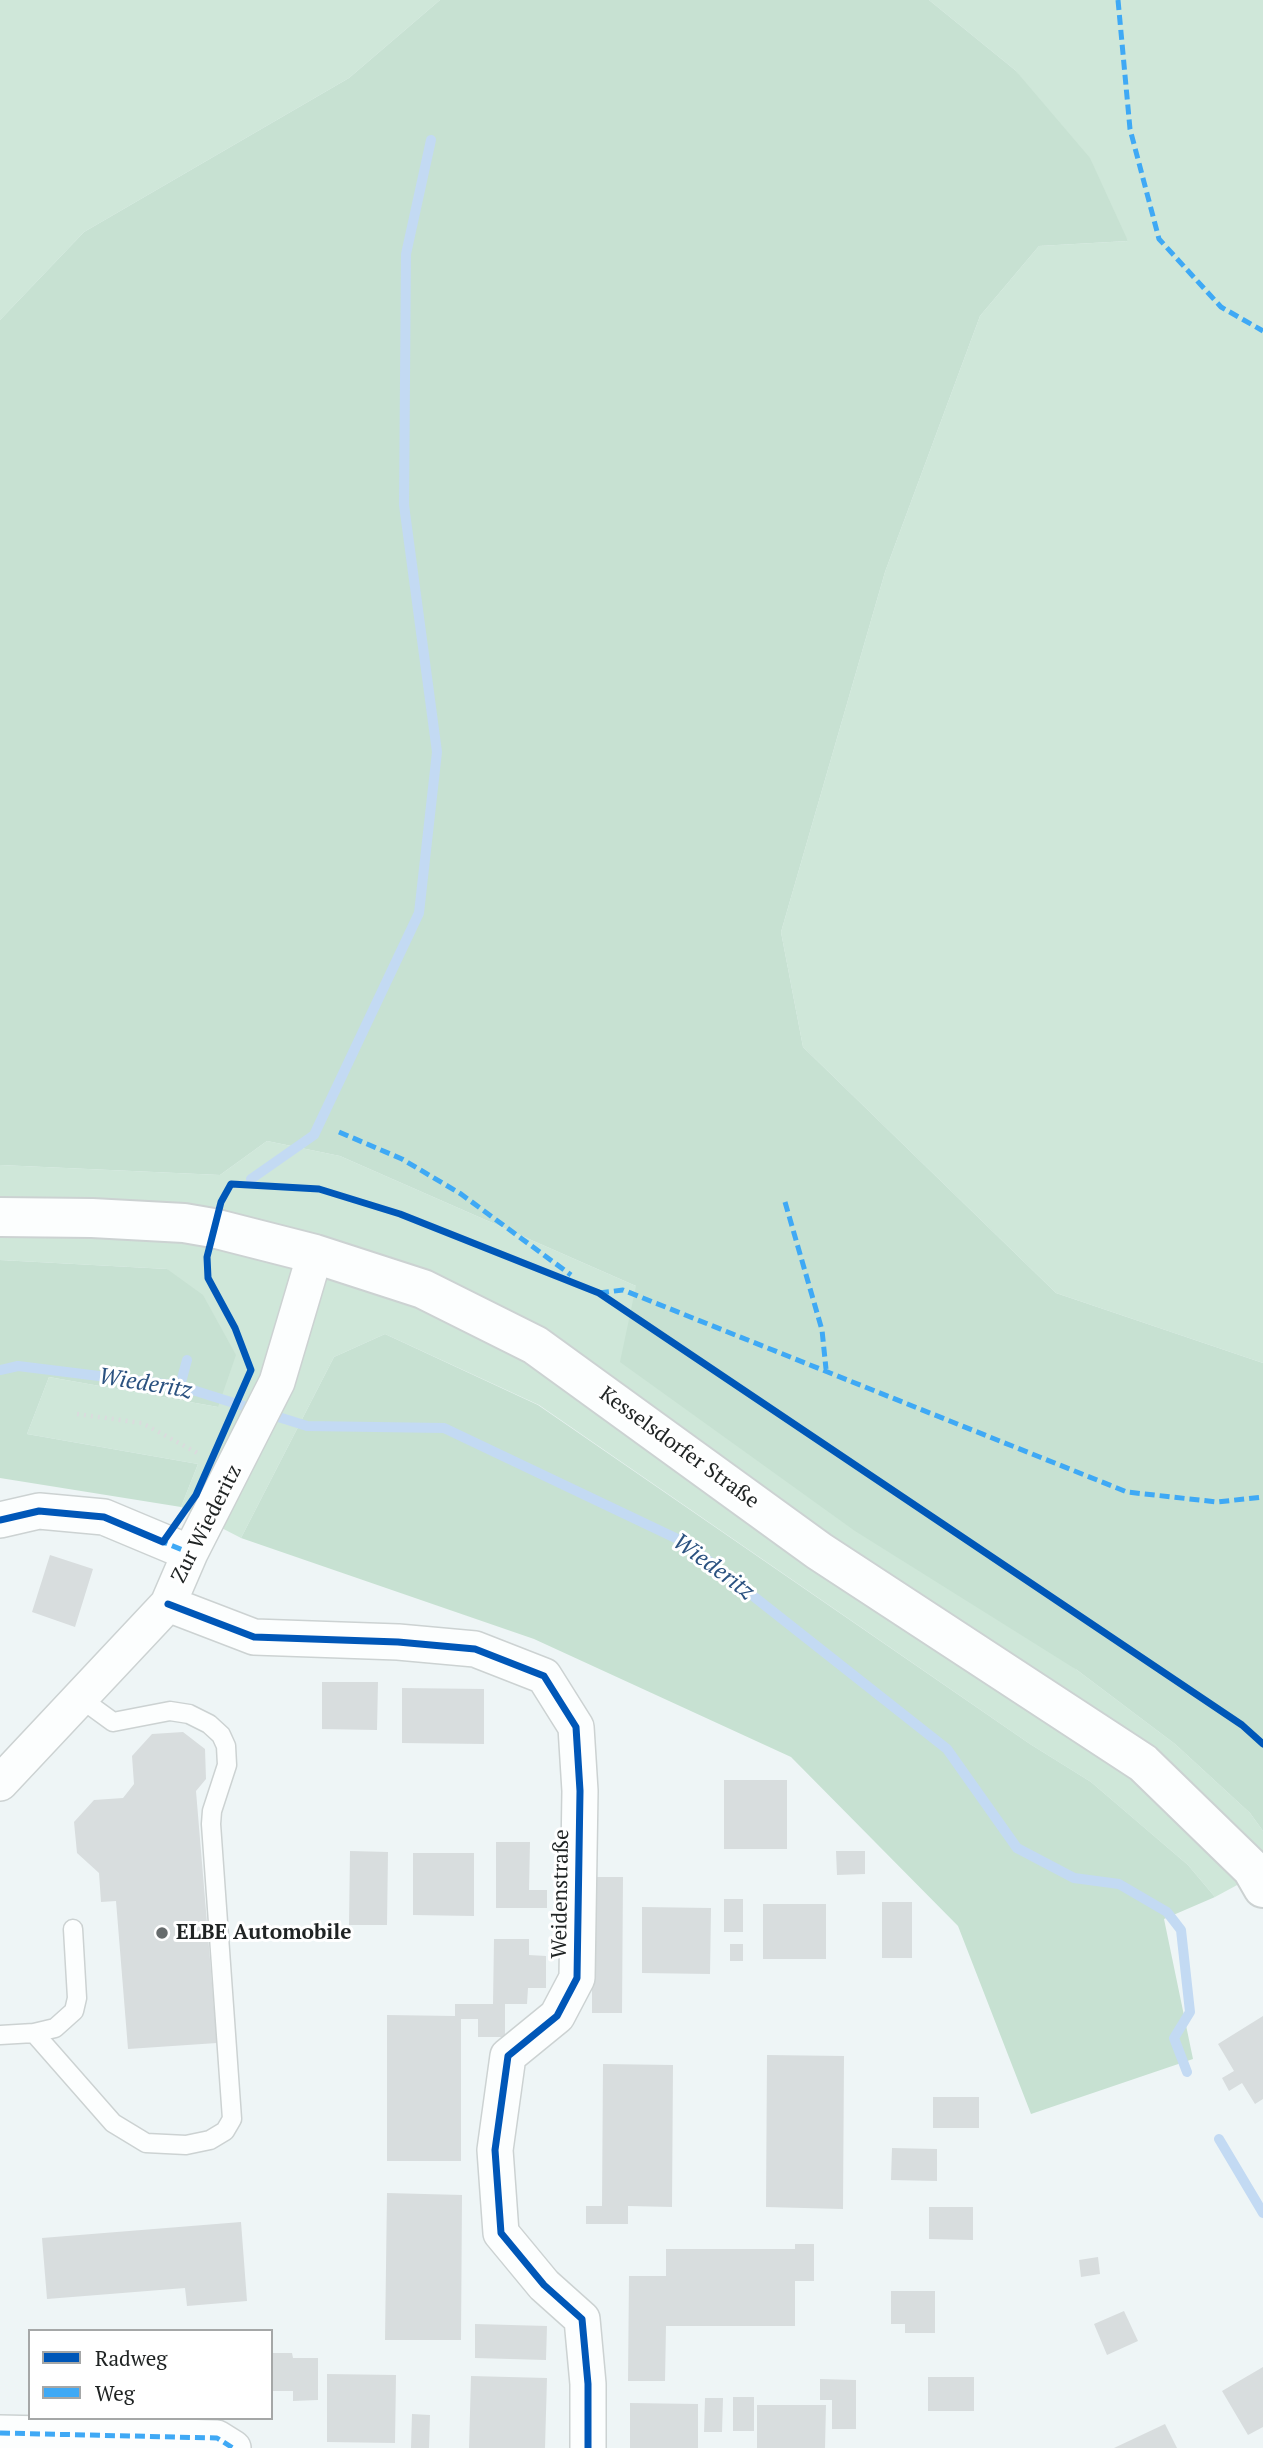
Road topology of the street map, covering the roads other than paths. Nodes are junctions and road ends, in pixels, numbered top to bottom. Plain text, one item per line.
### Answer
1 (0, 1217) edge
2 (315, 1254) junction
3 (0, 1520) edge
4 (190, 1553) junction
5 (168, 1604) junction
6 (80, 1698) junction
7 (0, 1783) edge
8 (1263, 1888) edge
9 (73, 1929) dead end
10 (34, 2033) junction
11 (0, 2035) edge
12 (0, 2433) edge
13 (233, 2448) edge
14 (588, 2448) edge

1 - 2 main road, Kesselsdorfer Straße
2 - 4 street, Zur Wiederitz
2 - 8 main road, Kesselsdorfer Straße
3 - 4 street
4 - 5 street, Zur Wiederitz
5 - 6 street, Zur Wiederitz
5 - 14 street, Weidenstraße
6 - 7 street, Zur Wiederitz
6 - 10 lane
9 - 10 lane
10 - 11 lane
12 - 13 street

